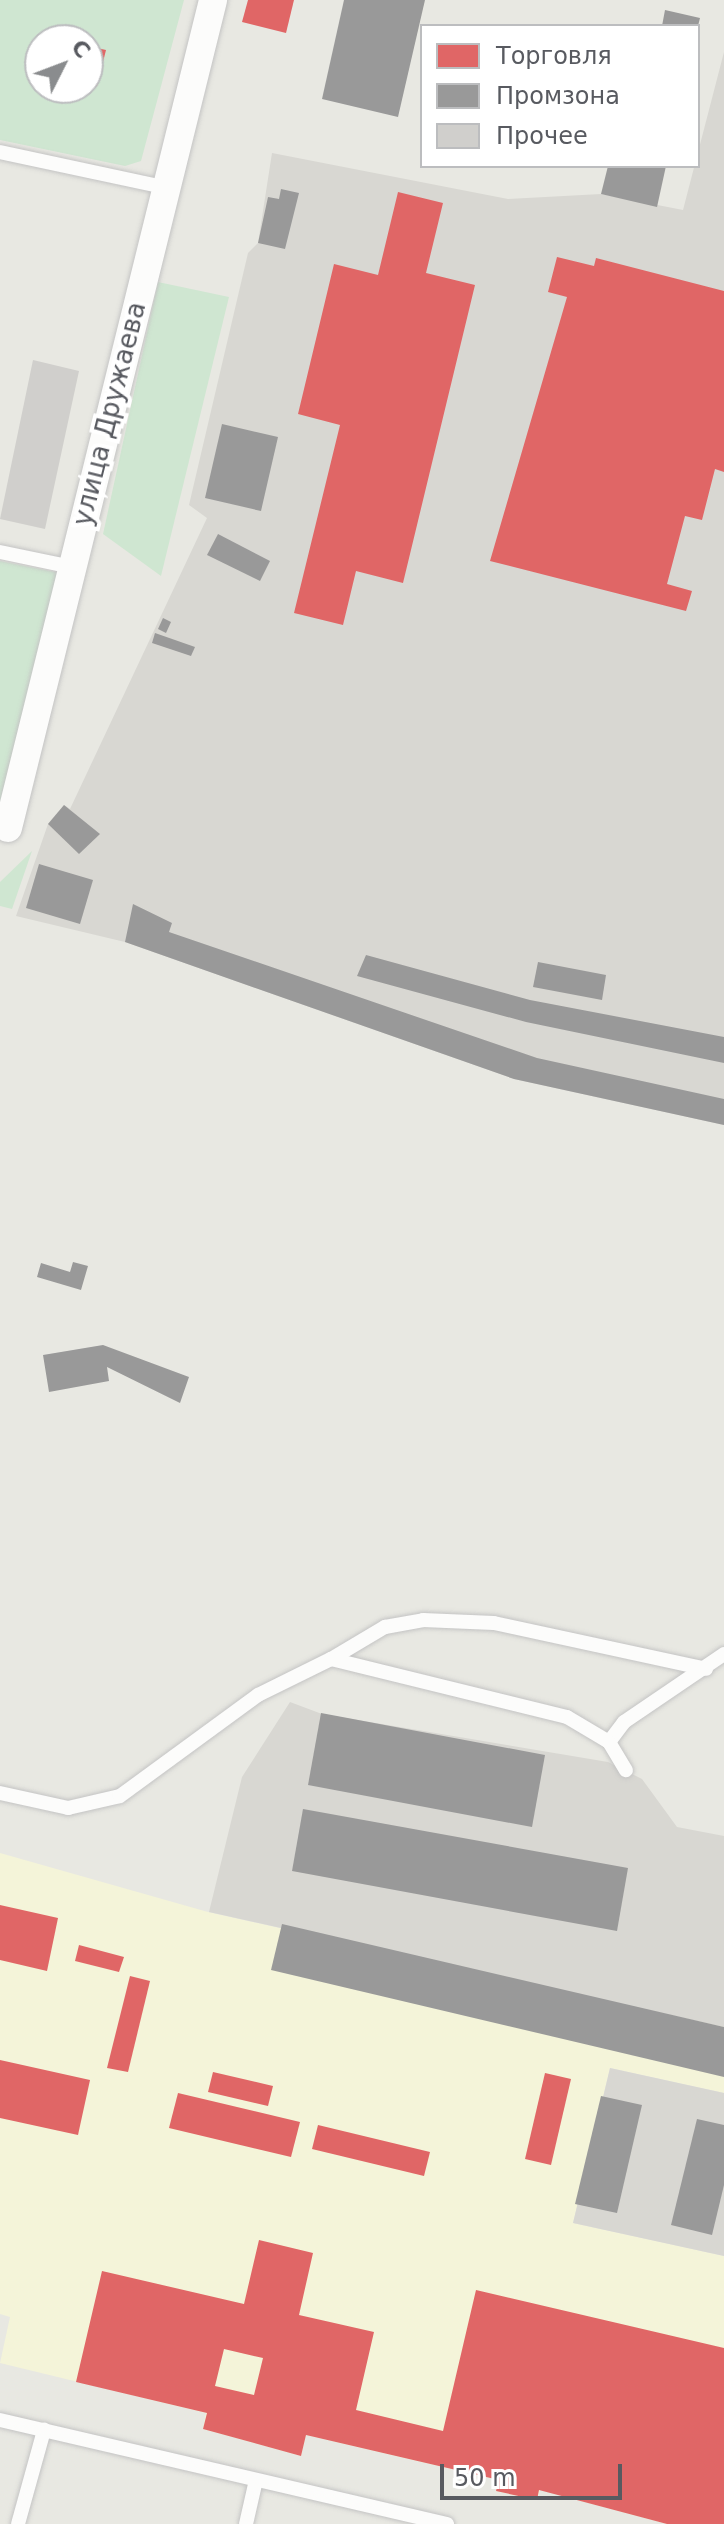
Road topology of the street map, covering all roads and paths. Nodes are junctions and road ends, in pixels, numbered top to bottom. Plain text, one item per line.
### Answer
1 (213, 0) edge
2 (0, 152) edge
3 (168, 188) junction
4 (0, 552) edge
5 (72, 567) junction
6 (8, 828) dead end
7 (724, 1654) edge
8 (331, 1659) junction
9 (706, 1669) junction
10 (609, 1742) junction
11 (626, 1770) dead end
12 (0, 1793) edge
13 (0, 2420) edge
14 (44, 2430) junction
15 (256, 2480) junction
16 (18, 2524) edge
17 (246, 2524) edge
18 (447, 2524) edge

1 - 3 street, улица Дружаева
2 - 3 lane
3 - 5 street, улица Дружаева
4 - 5 lane
5 - 6 street, улица Дружаева
7 - 9 lane
8 - 9 lane
8 - 10 lane
8 - 12 lane
9 - 10 lane
10 - 11 lane
13 - 14 lane
14 - 15 lane
14 - 16 lane
15 - 17 lane
15 - 18 lane

